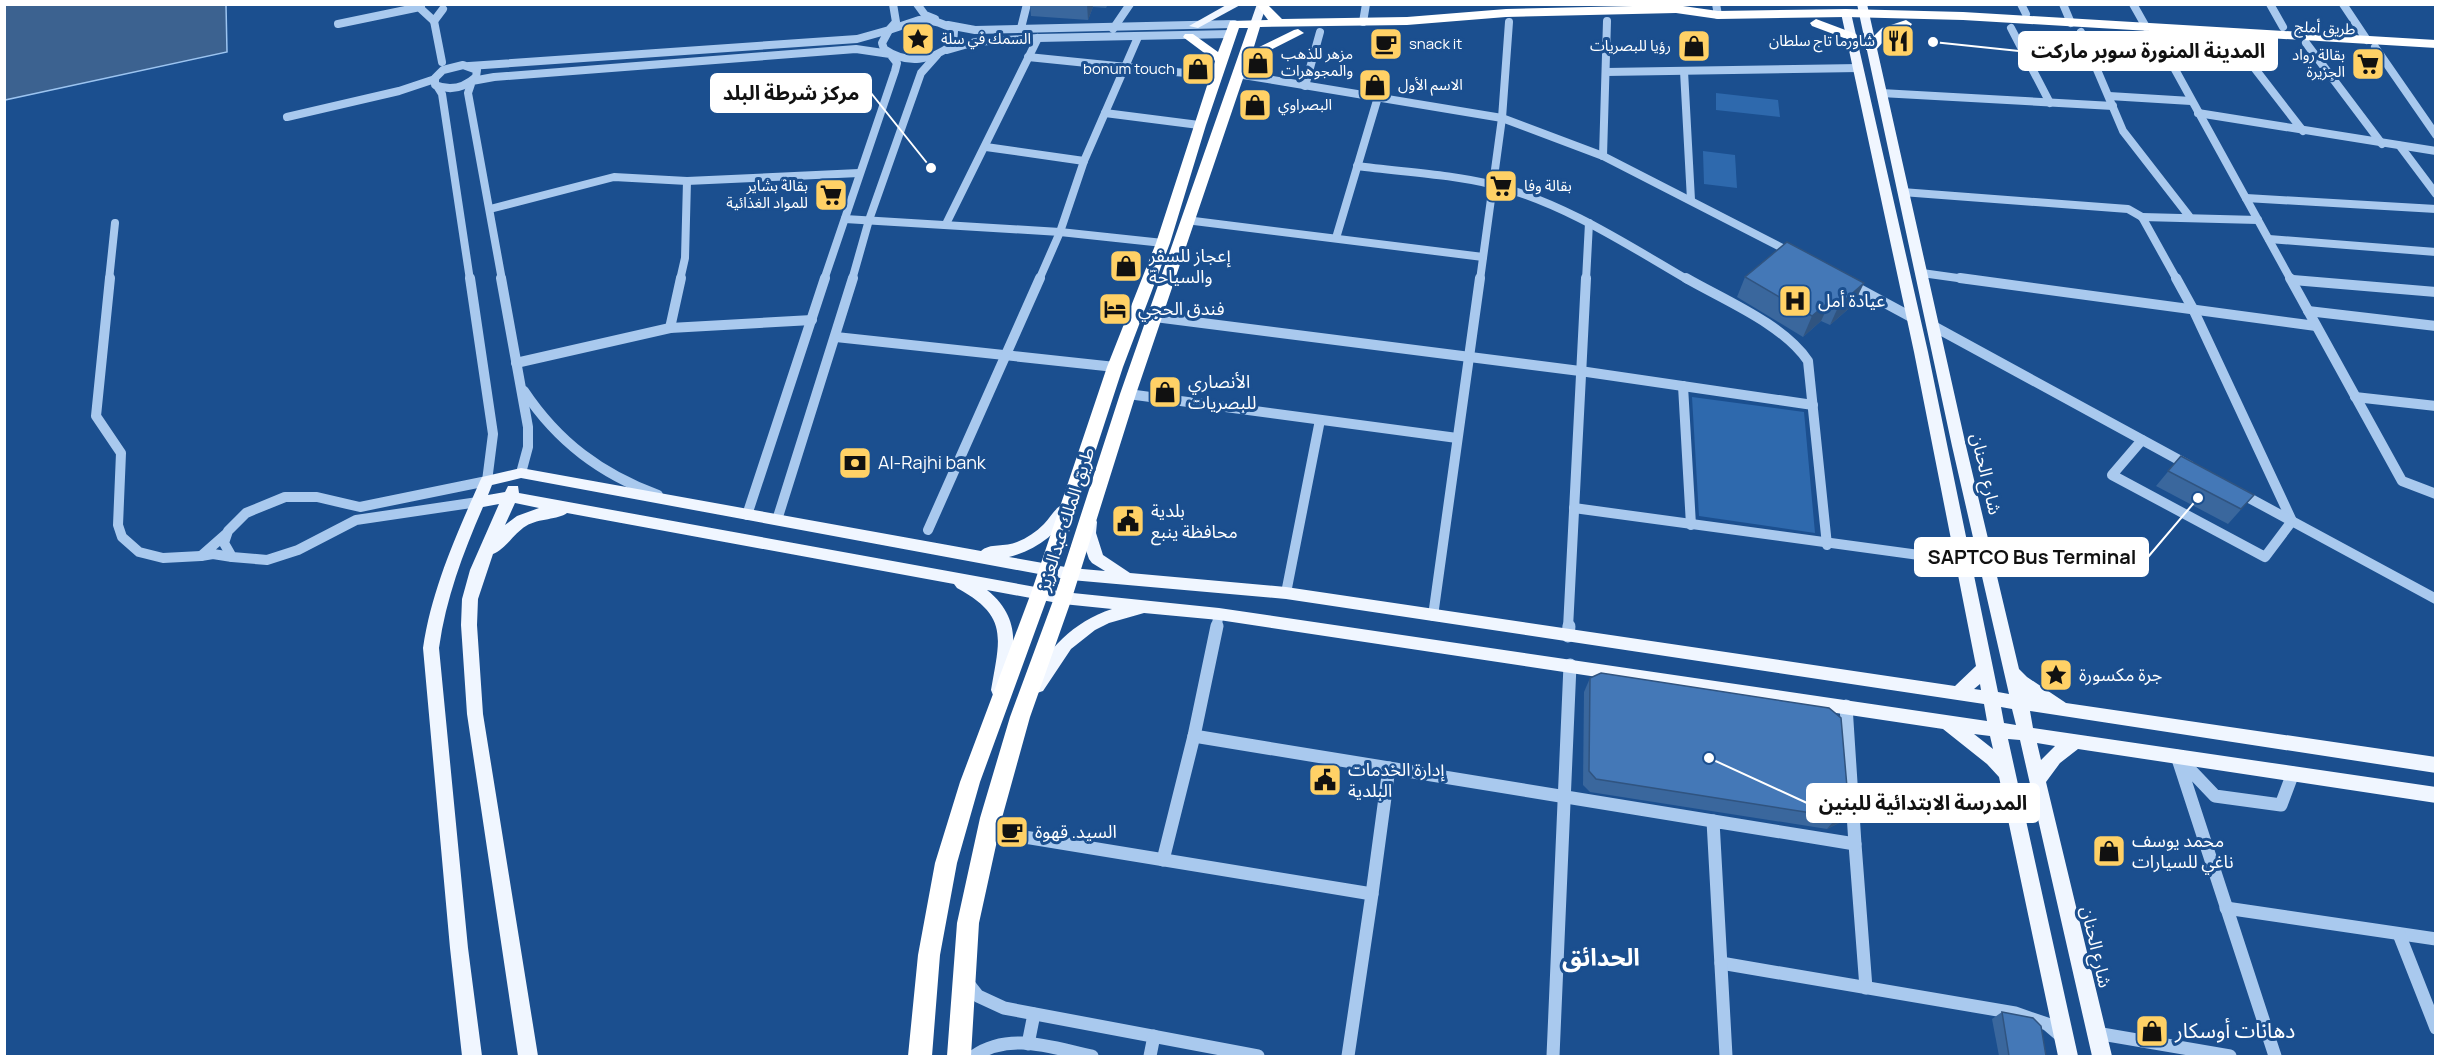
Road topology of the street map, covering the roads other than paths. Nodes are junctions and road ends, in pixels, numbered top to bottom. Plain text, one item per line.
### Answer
1 (893, 4) edge
2 (917, 4) edge
3 (1027, 4) edge
4 (1130, 4) edge
5 (1237, 4) edge
6 (1242, 4) edge
7 (1366, 4) edge
8 (2021, 4) edge
9 (2062, 4) edge
10 (2133, 4) edge
11 (2270, 4) edge
12 (2343, 4) edge
13 (1261, 5) edge
14 (446, 7) edge
15 (1676, 7) edge
16 (422, 8) edge
17 (1717, 10) edge
18 (1868, 11) edge
19 (1507, 13) edge
20 (2026, 14) dead end
21 (1902, 20) junction
22 (434, 21) junction
23 (1606, 21) junction
24 (940, 22) junction
25 (1363, 22) junction
26 (338, 24) dead end
27 (1280, 24) junction
28 (1849, 24) junction
29 (948, 25) junction
30 (2076, 27) junction
31 (2283, 27) dead end
32 (1021, 28) junction
33 (2011, 28) junction
34 (1113, 29) junction
35 (1233, 29) junction
36 (1253, 29) junction
37 (889, 30) junction
38 (1192, 31) junction
39 (2151, 31) junction
40 (1320, 32) junction
41 (1298, 33) junction
42 (1138, 37) junction
43 (1038, 38) junction
44 (2232, 39) junction
45 (2306, 43) junction
46 (2371, 43) junction
47 (2436, 44) edge
48 (1871, 47) junction
49 (947, 50) junction
50 (2436, 51) edge
51 (890, 54) junction
52 (937, 55) junction
53 (1028, 57) junction
54 (442, 62) junction
55 (456, 66) junction
56 (469, 66) junction
57 (1125, 66) junction
58 (1240, 67) junction
59 (1218, 68) junction
60 (1859, 68) junction
61 (1684, 71) junction
62 (1606, 72) junction
63 (437, 80) junction
64 (472, 81) junction
65 (1305, 86) junction
66 (1881, 93) junction
67 (2109, 96) junction
68 (1378, 98) junction
69 (2191, 101) junction
70 (2050, 103) junction
71 (2113, 106) junction
72 (1105, 113) junction
73 (2198, 113) junction
74 (287, 117) dead end
75 (1502, 118) junction
76 (1199, 125) junction
77 (2433, 127) edge
78 (2303, 131) junction
79 (2436, 135) edge
80 (2382, 144) junction
81 (2400, 146) junction
82 (986, 147) junction
83 (2436, 152) edge
84 (1603, 156) junction
85 (1084, 161) junction
86 (1358, 166) junction
87 (859, 173) junction
88 (687, 181) junction
89 (1493, 185) junction
90 (1902, 192) junction
91 (2436, 194) edge
92 (2246, 198) junction
93 (1691, 200) junction
94 (490, 209) junction
95 (2436, 209) edge
96 (2188, 216) junction
97 (2142, 217) junction
98 (845, 219) junction
99 (869, 220) junction
100 (1186, 220) junction
101 (2258, 220) junction
102 (115, 223) dead end
103 (1589, 223) junction
104 (946, 224) junction
105 (1060, 232) junction
106 (1336, 238) junction
107 (2269, 238) junction
108 (1163, 243) junction
109 (2436, 252) edge
110 (1483, 257) junction
111 (1808, 261) edge
112 (1922, 273) junction
113 (1839, 278) edge
114 (2292, 280) junction
115 (2436, 292) edge
116 (2193, 309) junction
117 (2308, 311) junction
118 (1155, 317) junction
119 (1913, 318) junction
120 (812, 320) junction
121 (2316, 326) junction
122 (2436, 326) edge
123 (1935, 327) junction
124 (670, 328) junction
125 (836, 338) junction
126 (1006, 355) junction
127 (1469, 357) junction
128 (516, 363) junction
129 (1115, 367) junction
130 (1580, 371) junction
131 (520, 384) junction
132 (1683, 386) junction
133 (1128, 394) junction
134 (2355, 397) junction
135 (1813, 405) junction
136 (2436, 406) edge
137 (1320, 420) junction
138 (1457, 438) junction
139 (2142, 440) junction
140 (2202, 472) edge
141 (521, 473) junction
142 (487, 481) junction
143 (2232, 489) edge
144 (2436, 494) edge
145 (511, 497) junction
146 (1094, 499) junction
147 (1071, 500) junction
148 (478, 502) junction
149 (684, 503) junction
150 (1574, 508) junction
151 (613, 515) junction
152 (747, 515) junction
153 (777, 520) junction
154 (2292, 521) junction
155 (1691, 525) junction
156 (927, 530) dead end
157 (226, 534) junction
158 (1827, 545) junction
159 (951, 552) junction
160 (201, 556) junction
161 (232, 557) junction
162 (1963, 561) junction
163 (478, 570) junction
164 (1048, 570) junction
165 (1071, 574) junction
166 (940, 575) junction
167 (1146, 580) junction
168 (1040, 593) junction
169 (1286, 593) junction
170 (1063, 598) junction
171 (2436, 600) edge
172 (1156, 608) junction
173 (1219, 614) junction
174 (1433, 616) junction
175 (1568, 636) junction
176 (1570, 665) junction
177 (1985, 668) junction
178 (2012, 671) junction
179 (1952, 694) junction
180 (1991, 700) junction
181 (2019, 704) junction
182 (1846, 706) junction
183 (2068, 711) junction
184 (995, 713) junction
185 (1020, 717) junction
186 (1944, 721) junction
187 (1997, 729) junction
188 (2026, 734) junction
189 (1194, 736) junction
190 (2078, 741) junction
191 (2177, 756) junction
192 (2436, 765) edge
193 (1389, 768) junction
194 (2294, 773) junction
195 (2007, 774) junction
196 (2038, 782) junction
197 (2436, 795) edge
198 (1566, 798) junction
199 (1713, 822) junction
200 (988, 831) junction
201 (1855, 844) junction
202 (1163, 860) junction
203 (1372, 894) junction
204 (2226, 908) junction
205 (2399, 934) junction
206 (2436, 939) edge
207 (1720, 963) junction
208 (963, 976) junction
209 (1866, 988) junction
210 (1034, 1014) junction
211 (2436, 1028) edge
212 (2096, 1033) junction
213 (1154, 1036) junction
214 (2065, 1040) junction
215 (1028, 1044) junction
216 (472, 1056) edge
217 (528, 1056) edge
218 (920, 1056) edge
219 (959, 1056) edge
220 (974, 1056) edge
221 (1092, 1056) edge
222 (1150, 1056) edge
223 (1258, 1056) edge
224 (1348, 1056) edge
225 (1553, 1056) edge
226 (1726, 1056) edge
227 (2068, 1056) edge
228 (2102, 1056) edge
229 (2230, 1056) edge
230 (2275, 1056) edge

1 - 37 street
2 - 24 street
3 - 32 street
4 - 34 street
5 - 38 main road
6 - 35 main road, طريق الملك عبدالعزيز
7 - 25 street
8 - 20 street
9 - 30 street
10 - 39 street
11 - 31 street
12 - 46 street
13 - 27 highway
13 - 36 main road, طريق الملك عبدالعزيز
14 - 16 street
14 - 22 street
15 - 17 highway, طريق أملج
15 - 19 highway, طريق أملج
16 - 22 street
16 - 26 street
17 - 28 highway, طريق أملج
18 - 21 highway, طريق أملج
18 - 21 highway
18 - 28 highway, طريق أملج
18 - 48 main road, شارع الحنان
19 - 23 highway, طريق أملج
19 - 25 highway, طريق أملج
19 - 40 highway, طريق أملج
19 - 75 street
21 - 30 highway, طريق أملج
21 - 33 highway, طريق أملج
21 - 48 highway
22 - 54 street
23 - 28 highway, طريق أملج
23 - 62 street
24 - 29 street
24 - 37 street
25 - 27 highway, طريق أملج
27 - 36 highway, طريق أملج
28 - 60 main road
29 - 32 street
29 - 49 street
30 - 33 highway, طريق أملج
30 - 39 highway, طريق أملج
30 - 67 street
32 - 34 street
33 - 70 street
34 - 38 street
35 - 36 highway, طريق أملج
35 - 38 street
35 - 38 street
35 - 59 highway, طريق الملك عبدالعزيز
36 - 41 highway, طريق أملج
36 - 58 highway, طريق الملك عبدالعزيز
37 - 51 street
37 - 56 street
38 - 42 street
38 - 59 highway
39 - 44 highway, طريق أملج
39 - 46 highway, طريق أملج
39 - 69 street
40 - 41 highway, طريق أملج
40 - 65 street
41 - 58 highway
42 - 43 street
42 - 57 street
43 - 49 street
43 - 53 street
44 - 45 highway, طريق أملج
44 - 78 street
45 - 46 highway, طريق أملج
45 - 80 street
46 - 47 highway, طريق أملج
46 - 50 highway, طريق أملج
46 - 77 street
48 - 66 main road, شارع الحنان
49 - 52 street
51 - 52 street
51 - 64 street
51 - 87 street
52 - 99 street
53 - 57 street
53 - 82 street
54 - 55 street
54 - 63 street
55 - 56 street
55 - 63 street
56 - 64 street
57 - 59 street
57 - 72 street
58 - 65 street
58 - 100 highway, طريق الملك عبدالعزيز
59 - 76 highway, طريق الملك عبدالعزيز
60 - 61 street
60 - 119 main road
61 - 62 street
61 - 93 street
62 - 84 street
63 - 64 street
63 - 74 street
63 - 142 street
64 - 94 street
65 - 68 street
66 - 70 street
66 - 90 main road, شارع الحنان
67 - 69 street
67 - 71 street
68 - 75 street
68 - 86 street
69 - 73 street
70 - 71 street
71 - 96 street
72 - 76 street
72 - 85 street
73 - 78 street
73 - 92 street
75 - 84 street
75 - 89 street
76 - 108 highway, طريق الملك عبدالعزيز
77 - 79 street
78 - 80 street
80 - 81 street
81 - 83 street
81 - 91 street
82 - 85 street
82 - 104 street
84 - 93 street
85 - 105 street
86 - 89 street
86 - 106 street
87 - 88 street
87 - 98 street
88 - 94 street
88 - 124 street
89 - 103 street
89 - 110 street
90 - 97 street
90 - 112 main road, شارع الحنان
92 - 95 street
92 - 101 street
93 - 111 street
94 - 128 street
96 - 97 street
96 - 101 street
97 - 116 street
98 - 99 street
98 - 120 street
99 - 104 street
99 - 125 street
100 - 106 street
100 - 118 highway, طريق الملك عبدالعزيز
101 - 107 street
102 - 160 street
103 - 130 street
103 - 135 street
104 - 105 street
105 - 108 street
105 - 126 street
106 - 110 street
107 - 109 street
107 - 114 street
108 - 129 highway, طريق الملك عبدالعزيز
110 - 127 street
112 - 116 street
112 - 123 main road, شارع الحنان
113 - 119 street
114 - 115 street
114 - 117 street
116 - 121 street
116 - 154 street
117 - 121 street
117 - 122 street
118 - 127 street
118 - 133 highway, طريق الملك عبدالعزيز
119 - 162 main road
120 - 124 street
120 - 152 street
121 - 134 street
123 - 139 street
123 - 178 main road, شارع الحنان
124 - 128 street
125 - 126 street
125 - 153 street
126 - 129 street
126 - 156 street
127 - 130 street
127 - 138 street
128 - 131 street
129 - 147 highway, طريق الملك عبدالعزيز
130 - 132 street
130 - 150 street
131 - 141 street
131 - 149 street
132 - 135 street
132 - 155 street
133 - 137 street
133 - 146 highway, طريق الملك عبدالعزيز
134 - 136 street
134 - 144 street
135 - 158 street
137 - 138 street
137 - 169 street
138 - 174 street
139 - 140 street
139 - 154 street
141 - 142 main road
141 - 145 main road
141 - 149 main road
142 - 148 main road
142 - 157 street
143 - 154 street
145 - 148 main road
145 - 151 main road
145 - 163 main road
146 - 165 highway, طريق الملك عبدالعزيز
146 - 167 main road
147 - 159 main road
147 - 164 highway, طريق الملك عبدالعزيز
148 - 161 street
148 - 216 main road
149 - 152 main road
150 - 155 street
150 - 175 street
151 - 163 main road
151 - 166 main road
152 - 153 main road
153 - 159 main road
154 - 171 street
155 - 158 street
157 - 160 street
157 - 161 street
158 - 162 street
159 - 164 main road
160 - 161 street
162 - 177 main road
163 - 217 main road
164 - 165 main road
164 - 168 highway, طريق الملك عبدالعزيز
165 - 167 main road
165 - 170 highway, طريق الملك عبدالعزيز
166 - 168 main road
166 - 184 main road
167 - 169 main road
168 - 170 main road
168 - 184 highway, طريق الملك عبدالعزيز
169 - 174 main road
170 - 172 main road
170 - 185 highway, طريق الملك عبدالعزيز
172 - 173 main road
172 - 185 main road
173 - 176 main road
173 - 189 street
174 - 175 main road
175 - 179 main road
176 - 182 main road
176 - 198 street
177 - 179 main road
177 - 180 main road
178 - 181 main road, شارع الحنان
178 - 183 main road
179 - 180 main road
180 - 181 main road
180 - 187 main road
181 - 183 main road
181 - 188 main road, شارع الحنان
182 - 186 main road
182 - 201 street
183 - 192 main road
184 - 218 highway, طريق الملك عبدالعزيز
185 - 200 highway, طريق الملك عبدالعزيز
186 - 187 main road
186 - 195 main road
187 - 188 main road
187 - 195 main road
188 - 190 main road
188 - 196 main road, شارع الحنان
189 - 193 street
189 - 202 street
190 - 191 main road
190 - 196 main road
191 - 194 main road
191 - 194 street
191 - 204 street
193 - 198 street
193 - 203 street
194 - 197 main road
195 - 214 main road
196 - 212 main road, شارع الحنان
198 - 199 street
198 - 225 street
199 - 201 street
199 - 207 street
200 - 202 street
200 - 208 highway, طريق الملك عبدالعزيز
201 - 209 street
202 - 203 street
203 - 224 street
204 - 205 street
204 - 230 street
205 - 206 street
205 - 211 street
207 - 209 street
207 - 226 street
208 - 210 street
208 - 219 highway, طريق الملك عبدالعزيز
209 - 214 street
210 - 213 street
210 - 215 street
212 - 228 main road, شارع الحنان
212 - 229 street
213 - 222 street
213 - 223 street
214 - 227 main road
215 - 220 street
215 - 221 street

